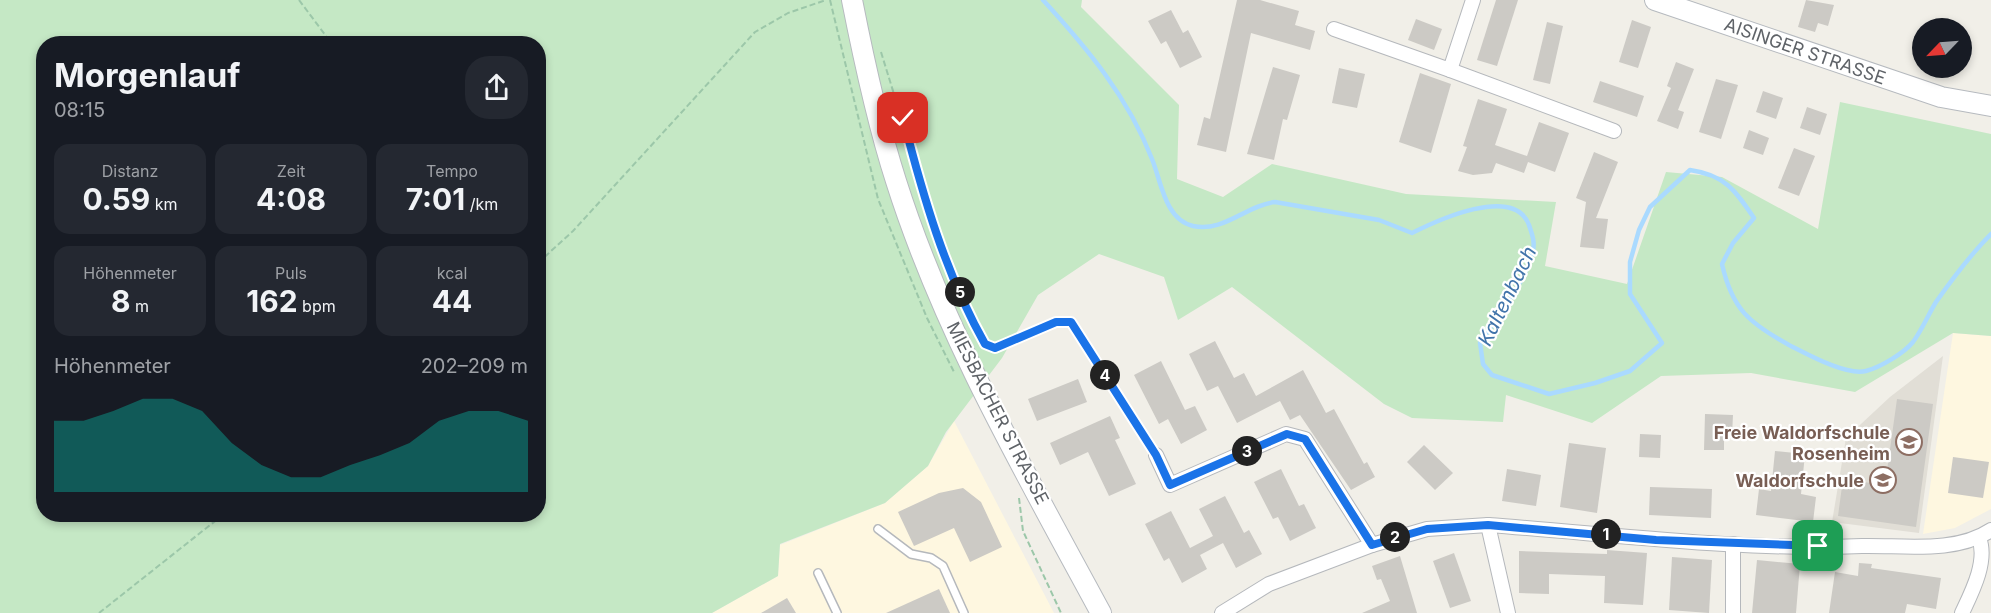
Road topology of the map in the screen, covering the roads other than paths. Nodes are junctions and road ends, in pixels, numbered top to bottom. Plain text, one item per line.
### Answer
1 (852, 0) edge
2 (1473, 0) edge
3 (1655, 0) edge
4 (1334, 29) dead end
5 (1450, 70) junction
6 (1991, 106) edge
7 (1614, 131) dead end
8 (1156, 455) road end
9 (1488, 525) junction
10 (878, 529) dead end
11 (1985, 534) edge
12 (1733, 544) junction
13 (1372, 545) junction
14 (818, 573) dead end
15 (837, 613) edge
16 (964, 613) edge
17 (1101, 613) edge
18 (1222, 613) edge
19 (1508, 613) edge
20 (1733, 613) edge
21 (1962, 613) edge

1 - 17 main road, MIESBACHER STRASSE
2 - 5 street
3 - 6 main road, AISINGER STRASSE
4 - 5 street
5 - 7 street
8 - 13 street
9 - 12 street
9 - 13 street
9 - 19 street
10 - 16 lane
11 - 12 street
11 - 21 street
12 - 20 street
13 - 18 street
14 - 15 lane

